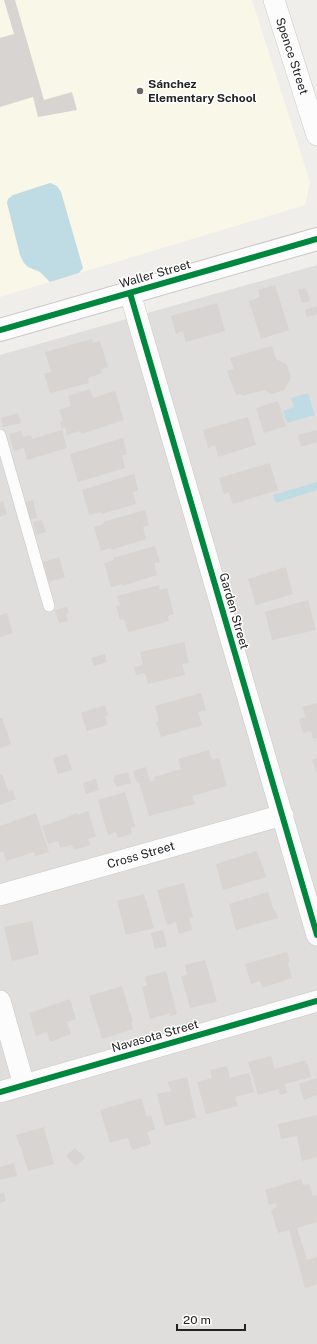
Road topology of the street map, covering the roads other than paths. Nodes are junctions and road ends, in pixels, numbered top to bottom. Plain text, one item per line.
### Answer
1 (274, 0) edge
2 (317, 135) edge
3 (317, 239) edge
4 (130, 293) junction
5 (0, 330) edge
6 (0, 435) edge
7 (49, 606) dead end
8 (283, 815) junction
9 (0, 895) edge
10 (317, 935) edge
11 (0, 1001) edge
12 (317, 1001) edge
13 (24, 1085) junction
14 (0, 1092) edge

1 - 2 street, Spence Street
3 - 4 street, Waller Street
4 - 5 street, Waller Street
4 - 8 street, Garden Street
6 - 7 lane
8 - 9 street, Cross Street
8 - 10 street, Garden Street
11 - 13 street
12 - 13 street, Navasota Street
13 - 14 street, Navasota Street

